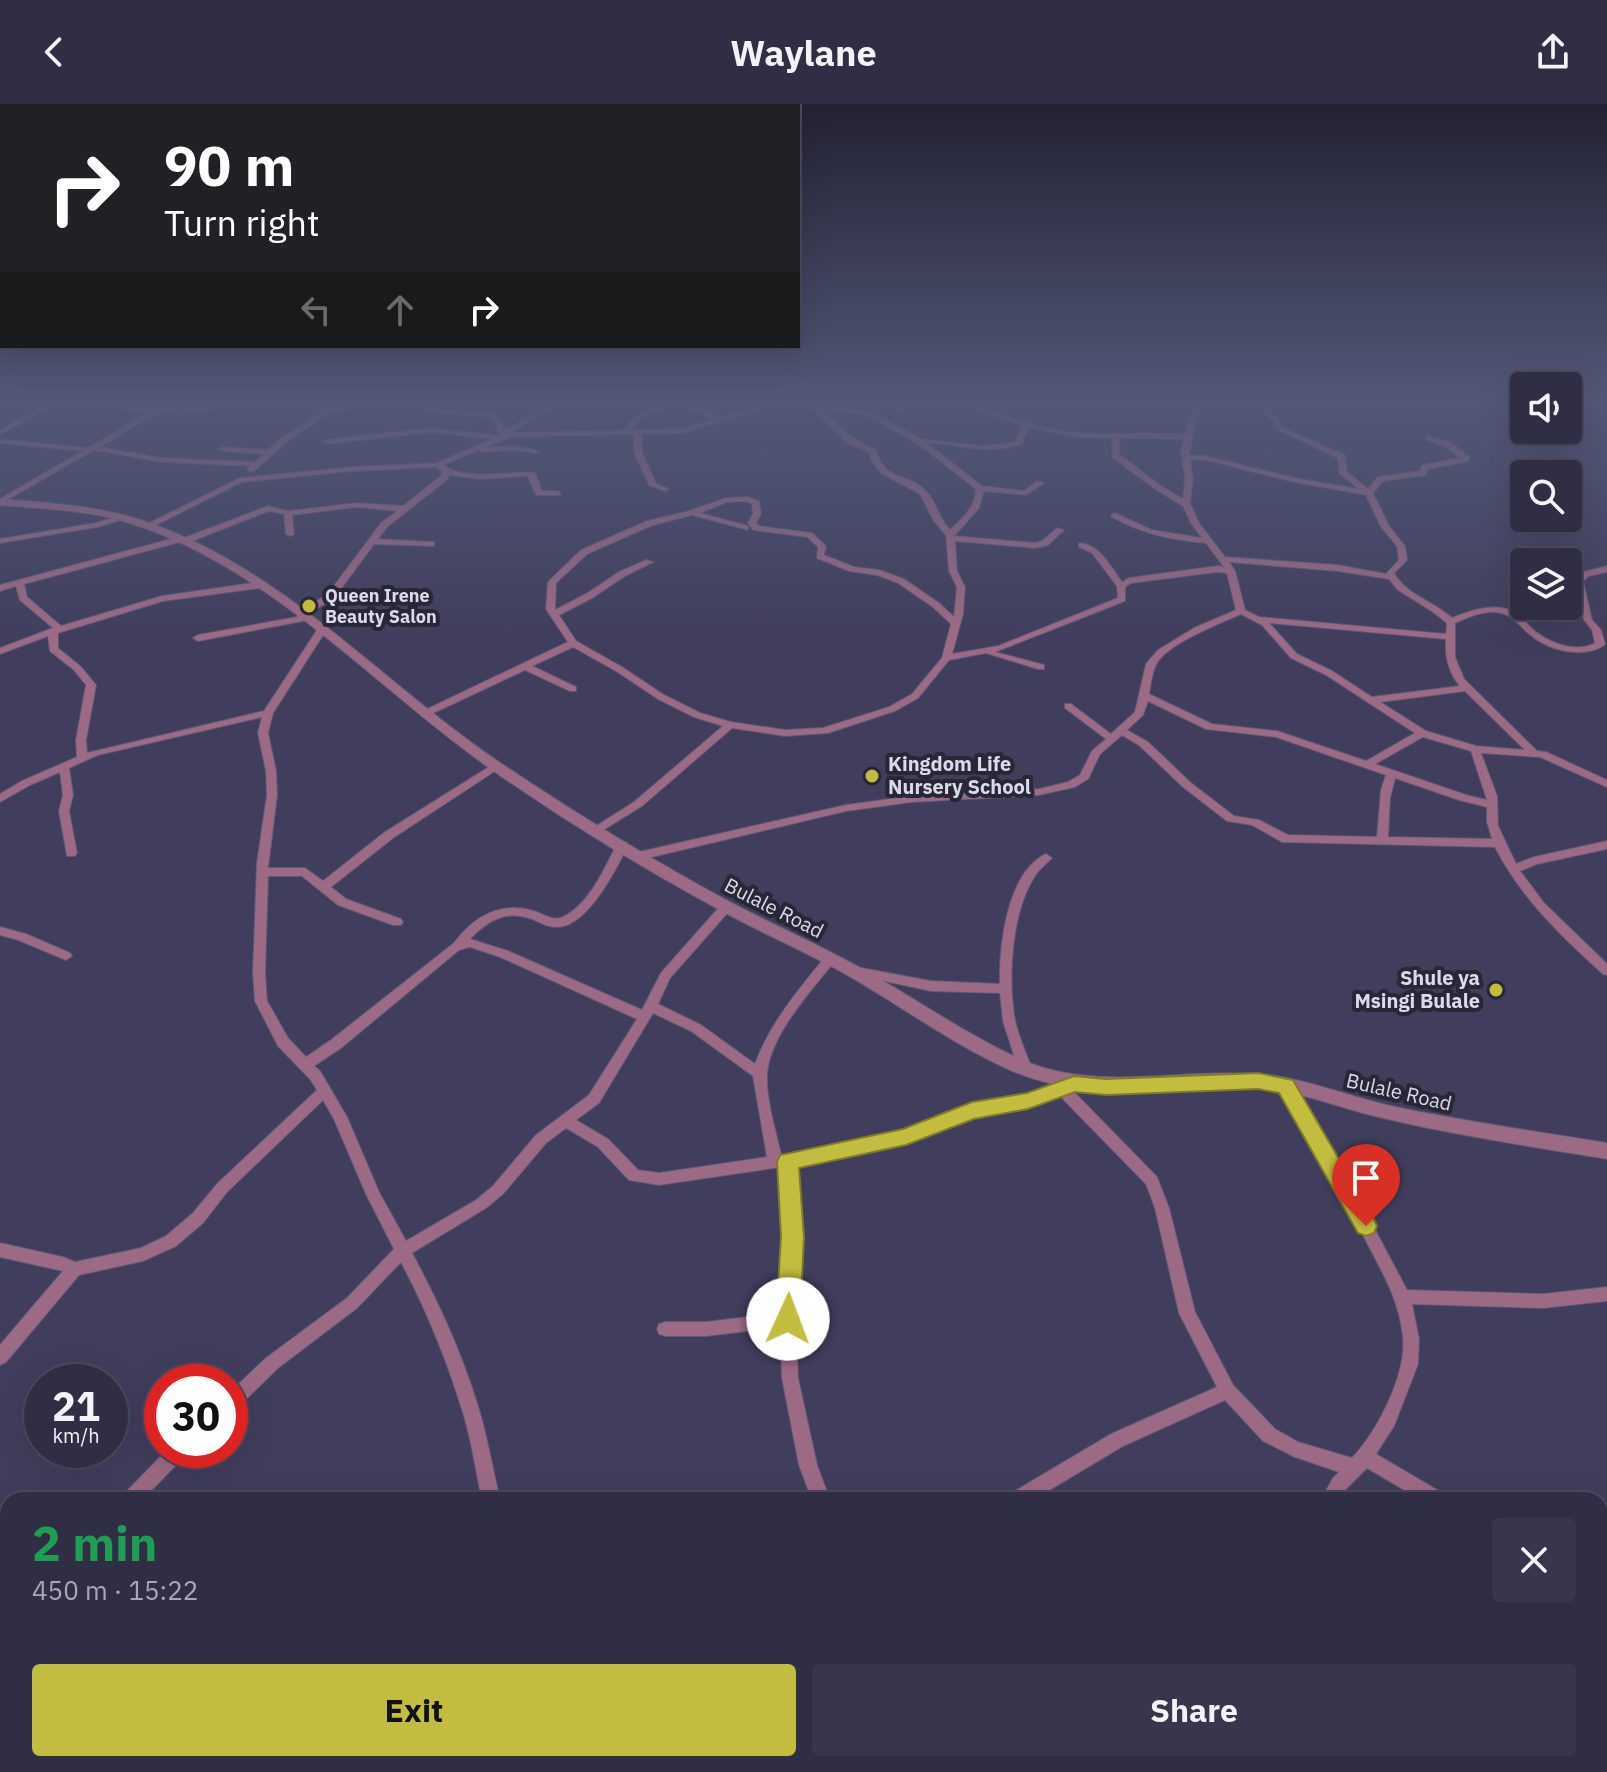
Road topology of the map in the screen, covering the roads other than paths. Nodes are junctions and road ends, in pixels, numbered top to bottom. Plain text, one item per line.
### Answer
1 (37, 481) edge
2 (238, 481) edge
3 (441, 481) edge
4 (533, 481) edge
5 (651, 481) edge
6 (901, 481) edge
7 (971, 481) edge
8 (1149, 481) edge
9 (1189, 481) edge
10 (1299, 481) edge
11 (1352, 481) edge
12 (1379, 481) edge
13 (1040, 483) dead end
14 (980, 488) junction
15 (665, 489) dead end
16 (557, 493) dead end
17 (1369, 493) junction
18 (1, 502) edge
19 (1186, 504) junction
20 (405, 509) junction
21 (288, 513) junction
22 (692, 513) junction
23 (1115, 515) dead end
24 (121, 517) junction
25 (147, 526) junction
26 (745, 528) dead end
27 (1060, 530) dead end
28 (290, 534) dead end
29 (954, 539) junction
30 (182, 540) junction
31 (0, 541) edge
32 (372, 541) junction
33 (1209, 541) junction
34 (431, 544) dead end
35 (1082, 545) dead end
36 (1222, 559) junction
37 (649, 562) dead end
38 (1607, 569) edge
39 (1231, 571) junction
40 (1391, 577) junction
41 (20, 583) junction
42 (259, 585) junction
43 (1121, 586) junction
44 (0, 588) edge
45 (1241, 611) junction
46 (553, 615) junction
47 (302, 616) junction
48 (1260, 619) junction
49 (1451, 622) junction
50 (955, 623) junction
51 (56, 630) junction
52 (320, 632) junction
53 (1452, 637) junction
54 (198, 638) dead end
55 (573, 643) junction
56 (0, 651) edge
57 (985, 652) junction
58 (946, 658) junction
59 (525, 666) junction
60 (1041, 667) dead end
61 (1465, 688) junction
62 (573, 689) dead end
63 (1146, 696) junction
64 (1370, 700) junction
65 (1068, 706) dead end
66 (268, 713) junction
67 (424, 714) junction
68 (730, 725) junction
69 (1422, 733) junction
70 (1117, 735) junction
71 (1475, 749) junction
72 (1534, 753) junction
73 (82, 758) junction
74 (1368, 764) junction
75 (64, 766) junction
76 (496, 767) junction
77 (1392, 773) junction
78 (1607, 784) edge
79 (1, 798) edge
80 (1493, 805) junction
81 (597, 830) junction
82 (1382, 840) junction
83 (1501, 843) junction
84 (622, 845) junction
85 (1607, 845) edge
86 (71, 853) dead end
87 (639, 856) junction
88 (1046, 858) dead end
89 (1515, 869) junction
90 (264, 872) junction
91 (323, 887) junction
92 (726, 907) junction
93 (397, 922) dead end
94 (0, 931) edge
95 (459, 945) junction
96 (66, 956) dead end
97 (830, 959) junction
98 (850, 969) junction
99 (1607, 971) edge
100 (1006, 989) junction
101 (648, 1012) junction
102 (305, 1065) junction
103 (1025, 1068) junction
104 (760, 1074) junction
105 (1068, 1086) junction
106 (1286, 1086) junction
107 (324, 1091) junction
108 (568, 1122) junction
109 (1607, 1151) edge
110 (781, 1162) junction
111 (0, 1250) edge
112 (403, 1250) junction
113 (74, 1269) junction
114 (1607, 1294) edge
115 (1403, 1297) junction
116 (788, 1319) junction
117 (665, 1329) dead end
118 (0, 1357) edge
119 (248, 1386) edge
120 (1227, 1391) junction
121 (1360, 1462) junction
122 (161, 1468) edge
123 (138, 1492) edge
124 (489, 1492) edge
125 (819, 1492) edge
126 (1029, 1492) edge
127 (1336, 1492) edge
128 (1422, 1492) edge

1 - 18 street
2 - 25 street
3 - 20 street
4 - 16 street
5 - 15 street
6 - 29 street
7 - 14 street
8 - 19 street
9 - 19 street
10 - 17 street
11 - 17 street
12 - 17 street
13 - 14 street
14 - 29 street
17 - 40 street
18 - 24 street, Bulale Road
19 - 33 street
20 - 21 street
20 - 32 street
21 - 28 street
21 - 30 street
22 - 26 street
22 - 46 street
22 - 50 street
23 - 33 street
24 - 25 street, Bulale Road
24 - 31 street
25 - 30 street, Bulale Road
27 - 29 street
29 - 50 street
30 - 41 street
30 - 42 street, Bulale Road
32 - 34 street
32 - 47 street
33 - 36 street
35 - 43 street
36 - 39 street
36 - 40 street
37 - 46 street
38 - 49 street
39 - 43 street
39 - 45 street
40 - 49 street
41 - 44 street
41 - 51 street
42 - 47 street, Bulale Road
42 - 51 street
43 - 57 street
45 - 48 street
45 - 63 street
46 - 55 street
47 - 52 street, Bulale Road
47 - 54 street
48 - 53 street
48 - 64 street
49 - 53 street
50 - 58 street
51 - 56 street
51 - 73 street
52 - 66 street
52 - 67 street, Bulale Road
53 - 61 street
55 - 59 street
55 - 68 street
57 - 58 street
57 - 60 street
58 - 68 street
59 - 62 street
59 - 67 street
61 - 64 street
61 - 72 street
63 - 70 street
63 - 74 street
64 - 69 street
65 - 70 street
66 - 73 street
66 - 90 street
67 - 76 street, Bulale Road
68 - 81 street
69 - 71 street
69 - 74 street
70 - 82 street
70 - 87 street
71 - 72 street
71 - 80 street
72 - 78 street
73 - 75 street
74 - 77 street
75 - 79 street
75 - 86 street
76 - 81 street, Bulale Road
76 - 91 street
77 - 80 street
77 - 82 street
80 - 83 street
81 - 84 street, Bulale Road
82 - 83 street
83 - 89 street
84 - 87 street, Bulale Road
84 - 95 street
85 - 89 street
87 - 92 street, Bulale Road
88 - 100 street
89 - 99 street
90 - 91 street
90 - 102 street
91 - 93 street
92 - 97 street, Bulale Road
92 - 101 street
94 - 96 street
95 - 101 street
95 - 102 street
97 - 98 street, Bulale Road
97 - 104 street
98 - 100 street
98 - 103 street, Bulale Road
100 - 103 street
101 - 104 street
101 - 108 street
102 - 107 street
103 - 105 street, Bulale Road
104 - 110 street
105 - 106 street, Bulale Road
105 - 110 street
105 - 120 street
106 - 109 street, Bulale Road
106 - 115 street
107 - 112 street
107 - 113 street
108 - 110 street
108 - 112 street
110 - 116 street
111 - 113 street
112 - 119 street
112 - 124 street
113 - 118 street
114 - 115 street
115 - 121 street
116 - 117 street
116 - 125 street
120 - 121 street
120 - 126 street
121 - 127 street
121 - 128 street
122 - 123 street

